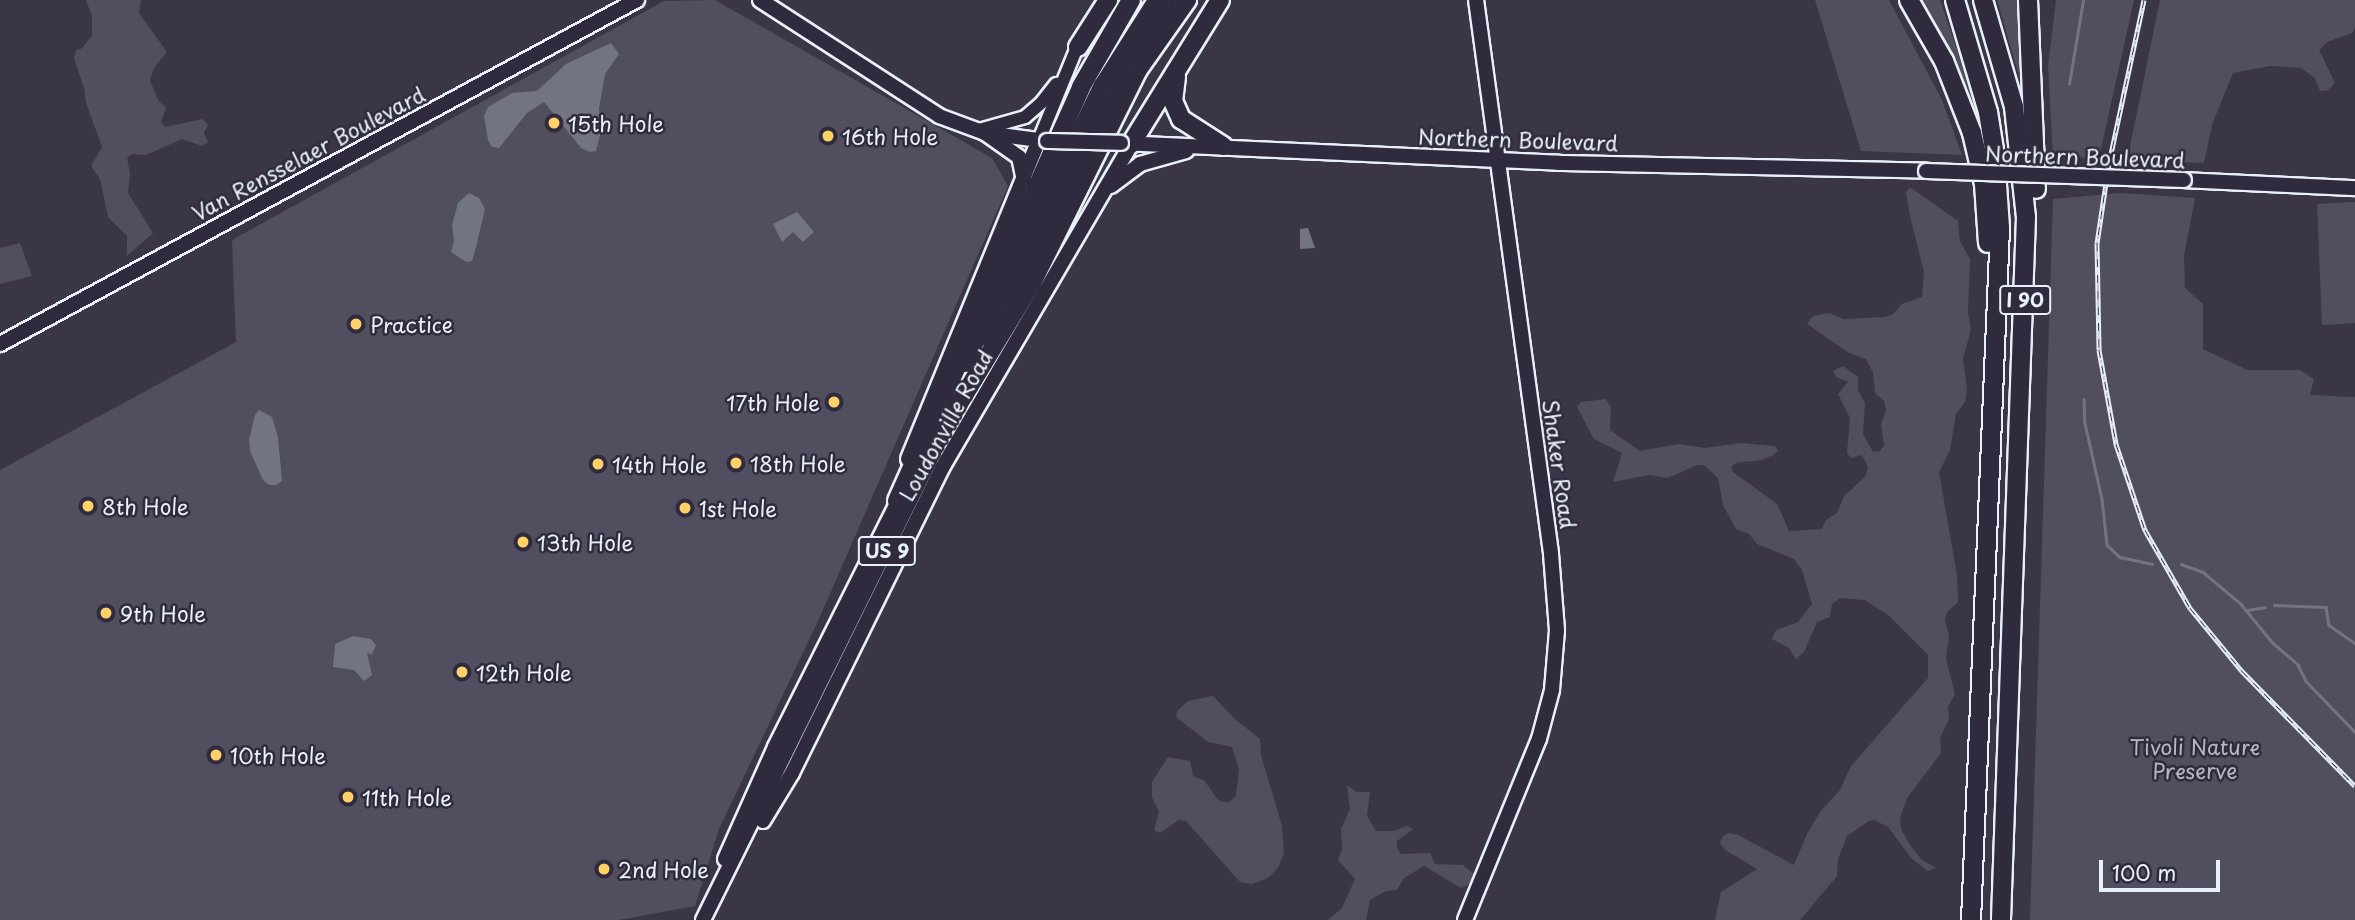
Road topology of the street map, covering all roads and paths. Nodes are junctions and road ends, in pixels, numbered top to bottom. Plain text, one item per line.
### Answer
1 (637, 0) edge
2 (752, 0) edge
3 (761, 0) edge
4 (1098, 0) edge
5 (1108, 0) edge
6 (1131, 0) edge
7 (1155, 0) edge
8 (1169, 0) edge
9 (1186, 0) edge
10 (1220, 0) edge
11 (1476, 0) edge
12 (1909, 0) edge
13 (1955, 0) edge
14 (1983, 0) edge
15 (2028, 0) edge
16 (2035, 0) edge
17 (790, 20) junction
18 (2031, 43) junction
19 (1079, 47) junction
20 (1069, 66) junction
21 (1177, 72) junction
22 (980, 132) junction
23 (1043, 141) junction
24 (1126, 144) junction
25 (1215, 146) junction
26 (1499, 160) junction
27 (1024, 180) junction
28 (2355, 188) edge
29 (1100, 198) junction
30 (0, 344) edge
31 (1992, 411) junction
32 (954, 412) junction
33 (897, 501) junction
34 (2015, 604) junction
35 (800, 696) junction
36 (787, 768) junction
37 (701, 920) edge
38 (1465, 920) edge
39 (1971, 920) edge
40 (2001, 920) edge

1 - 30 main road, Van Rensselaer Boulevard
2 - 17 main road
3 - 17 main road, Northern Boulevard
4 - 19 street
5 - 19 highway
6 - 33 highway
7 - 33 main road, US 9
8 - 32 main road, US 9
9 - 32 highway
10 - 21 highway
11 - 26 main road, Shaker Road
12 - 31 highway
13 - 31 highway, I 90
14 - 34 highway, I 90
15 - 18 highway
16 - 18 highway
17 - 22 main road, Northern Boulevard
18 - 34 highway
19 - 20 street
20 - 22 street
20 - 23 street
21 - 24 highway
21 - 25 highway
22 - 23 main road, Northern Boulevard
22 - 27 main road
23 - 24 main road, Northern Boulevard, bridge
23 - 27 main road
24 - 25 main road, Northern Boulevard
24 - 29 main road, Loudonville Road
25 - 26 main road, Northern Boulevard
25 - 29 main road
26 - 28 main road, Northern Boulevard, bridge
26 - 38 main road, Shaker Road
27 - 33 main road
29 - 36 main road, Loudonville Road
31 - 39 highway, I 90
32 - 36 main road, US 9
33 - 35 main road, US 9
34 - 40 highway, I 90
35 - 36 main road
35 - 37 main road, US 9
36 - 37 main road, US 9

